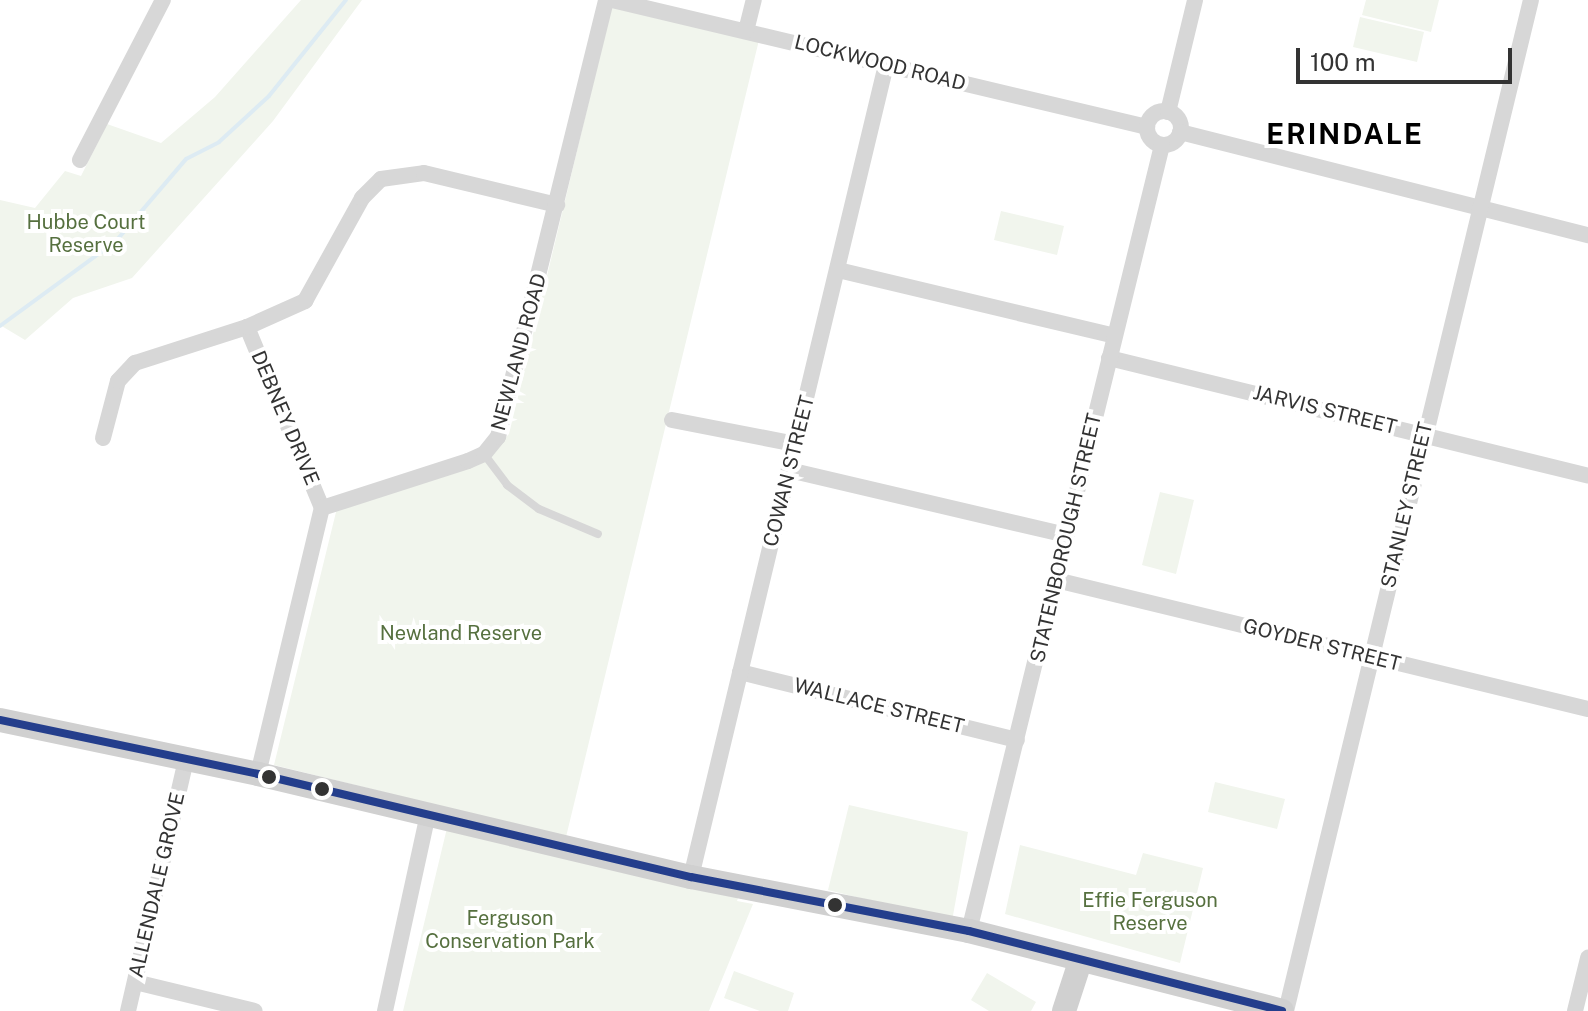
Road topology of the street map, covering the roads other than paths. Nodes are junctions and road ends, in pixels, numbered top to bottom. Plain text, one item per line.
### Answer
1 (163, 0) edge
2 (609, 0) edge
3 (754, 0) edge
4 (1195, 0) edge
5 (1531, 0) edge
6 (746, 31) junction
7 (886, 65) junction
8 (1168, 112) junction
9 (1147, 127) junction
10 (1180, 132) junction
11 (1162, 145) junction
12 (80, 160) dead end
13 (557, 205) junction
14 (1481, 208) junction
15 (1588, 235) edge
16 (838, 270) junction
17 (247, 327) junction
18 (1114, 336) junction
19 (1109, 358) junction
20 (672, 420) dead end
21 (1423, 434) junction
22 (103, 438) dead end
23 (795, 444) junction
24 (484, 454) junction
25 (789, 470) junction
26 (1588, 476) edge
27 (322, 508) junction
28 (598, 534) dead end
29 (1066, 535) junction
30 (1056, 580) junction
31 (1372, 657) junction
32 (740, 672) junction
33 (1588, 709) edge
34 (0, 720) edge
35 (1017, 740) junction
36 (186, 759) junction
37 (258, 774) junction
38 (428, 814) junction
39 (691, 877) junction
40 (969, 931) junction
41 (1588, 958) edge
42 (1080, 962) junction
43 (135, 982) junction
44 (128, 1011) edge
45 (255, 1011) edge
46 (385, 1011) edge
47 (1064, 1011) edge
48 (1284, 1011) edge
49 (1575, 1011) edge

1 - 12 street
2 - 6 street, LOCKWOOD ROAD
2 - 13 street, NEWLAND ROAD
3 - 6 street
4 - 8 street
5 - 14 street, STANLEY STREET
6 - 7 street, LOCKWOOD ROAD
7 - 9 street, LOCKWOOD ROAD
7 - 16 street, COWAN STREET
8 - 9 street
8 - 10 street
9 - 11 street
10 - 11 street
10 - 14 street
11 - 18 street, STATENBOROUGH STREET
13 - 17 street
13 - 24 street, NEWLAND ROAD
14 - 15 street
14 - 21 street, STANLEY STREET
16 - 18 street
16 - 23 street, COWAN STREET
17 - 22 street
17 - 27 street, DEBNEY DRIVE
18 - 19 street, STATENBOROUGH STREET
19 - 21 street, JARVIS STREET
19 - 29 street, STATENBOROUGH STREET
20 - 23 street
21 - 26 street, JARVIS STREET
21 - 31 street, STANLEY STREET
23 - 25 street, COWAN STREET
24 - 27 street, NEWLAND ROAD
24 - 28 lane
25 - 29 street
25 - 32 street, COWAN STREET
27 - 37 street
29 - 30 street, STATENBOROUGH STREET
30 - 31 street, GOYDER STREET
30 - 35 street, STATENBOROUGH STREET
31 - 33 street, GOYDER STREET
31 - 48 street, STANLEY STREET
32 - 35 street, WALLACE STREET
32 - 39 street, COWAN STREET
34 - 36 main road
35 - 40 street, STATENBOROUGH STREET
36 - 37 main road
36 - 43 street, ALLENDALE GROVE
37 - 38 main road
38 - 39 main road
38 - 46 street
39 - 40 main road
40 - 42 main road
41 - 49 street
42 - 47 main road
42 - 48 main road
43 - 44 street, ALLENDALE GROVE
43 - 45 street

